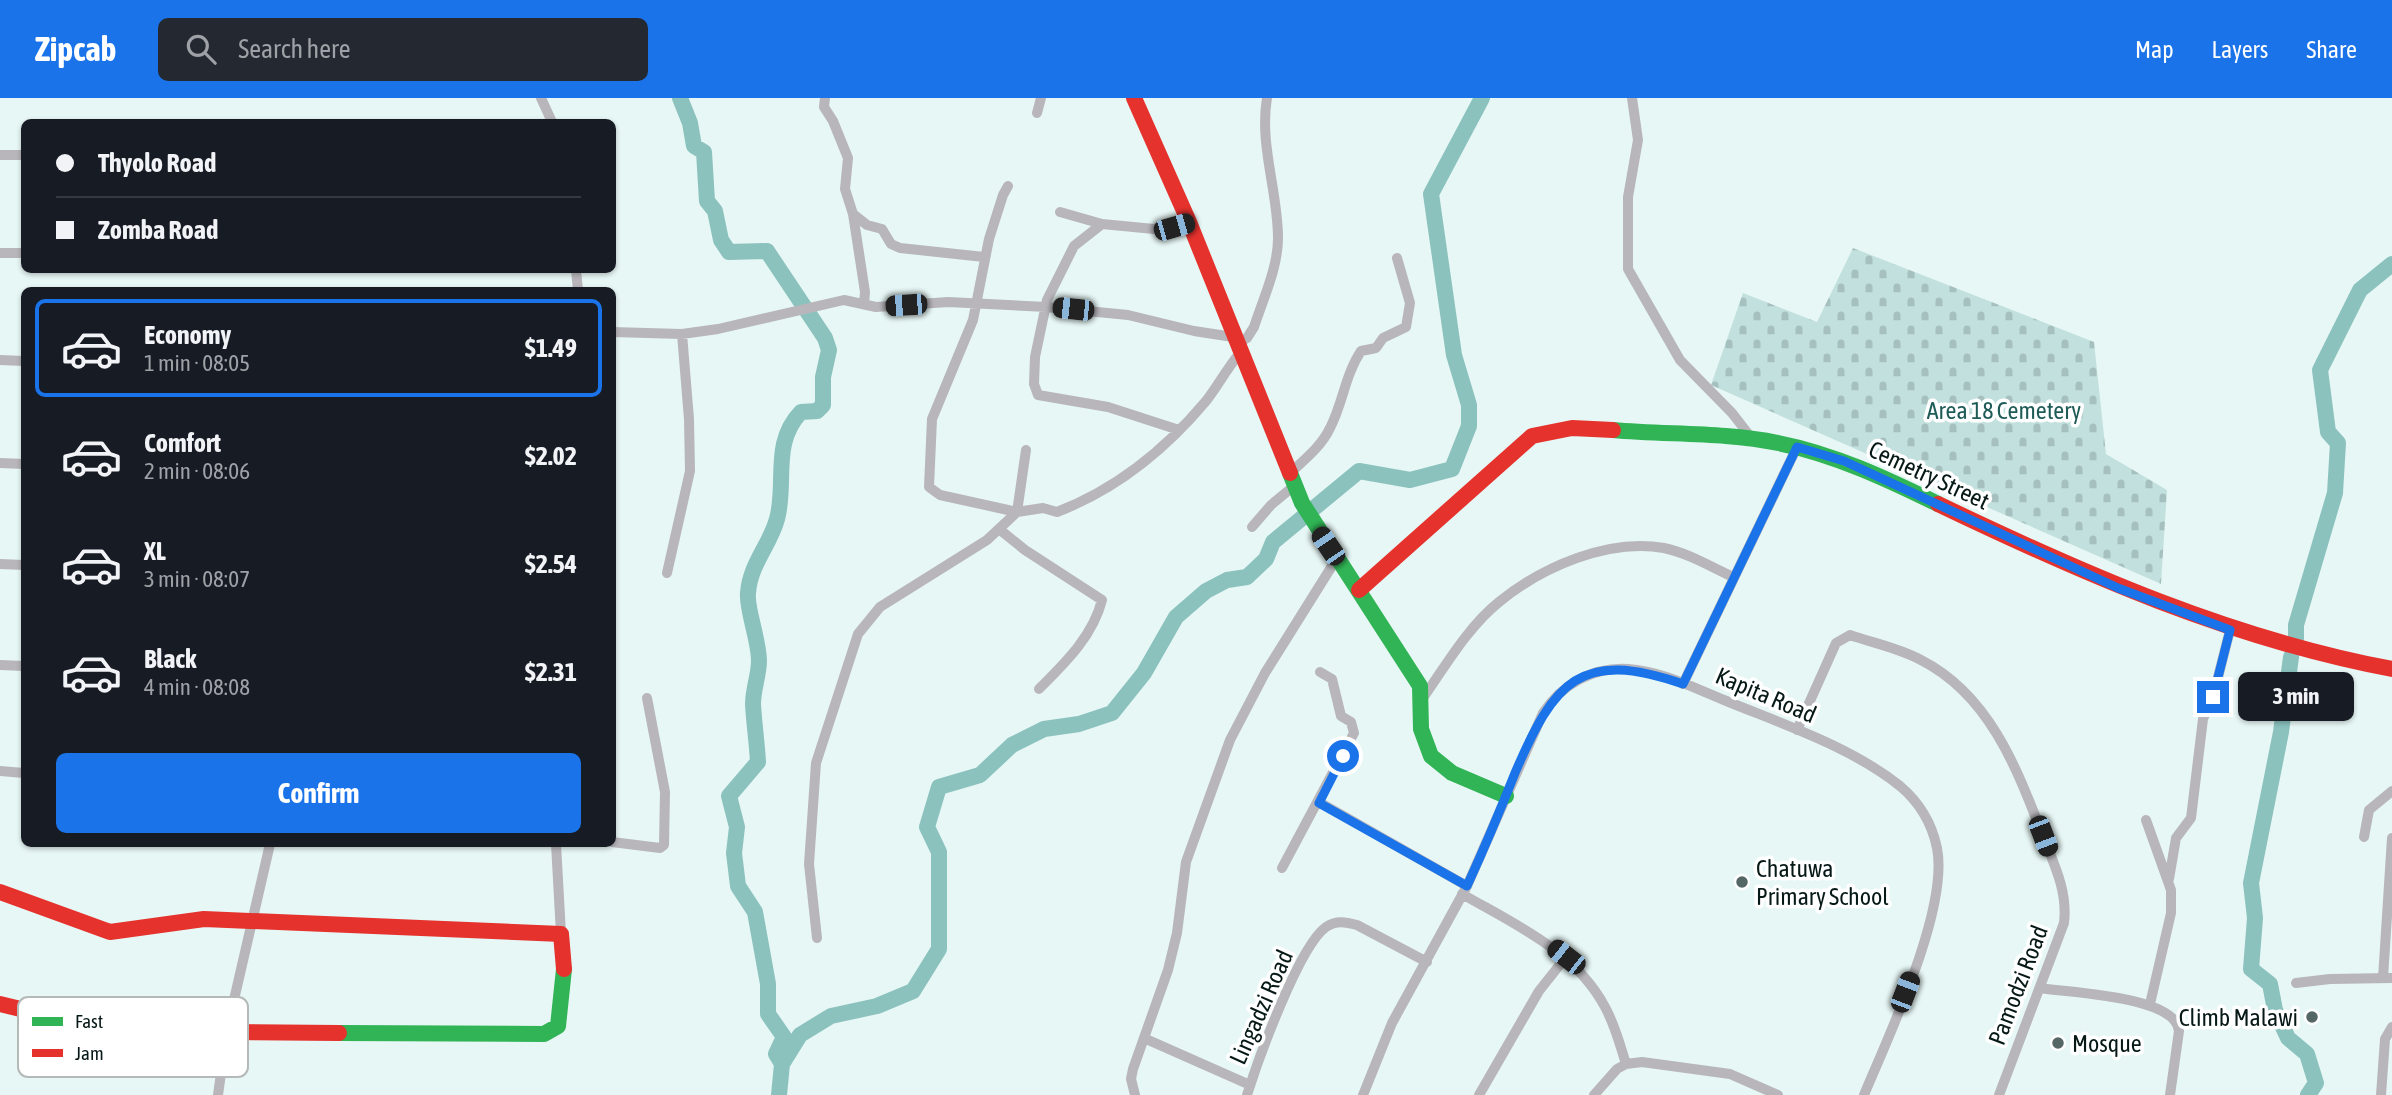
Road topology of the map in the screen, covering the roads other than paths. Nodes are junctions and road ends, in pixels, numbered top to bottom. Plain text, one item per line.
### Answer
1 (541, 98) edge
2 (1041, 98) edge
3 (1134, 98) edge
4 (1266, 98) edge
5 (1632, 98) edge
6 (824, 99) edge
7 (1037, 113) dead end
8 (551, 119) edge
9 (0, 155) edge
10 (21, 155) edge
11 (1008, 186) dead end
12 (1060, 212) dead end
13 (853, 214) junction
14 (1189, 222) junction
15 (1102, 224) junction
16 (0, 253) edge
17 (21, 253) edge
18 (984, 257) junction
19 (1397, 258) dead end
20 (978, 303) junction
21 (864, 304) junction
22 (1046, 307) junction
23 (616, 332) edge
24 (682, 334) junction
25 (1237, 345) junction
26 (0, 360) edge
27 (21, 361) edge
28 (1179, 430) junction
29 (1753, 440) junction
30 (1797, 447) junction
31 (1026, 450) dead end
32 (0, 463) edge
33 (21, 464) edge
34 (1292, 480) junction
35 (1017, 512) junction
36 (1252, 527) dead end
37 (999, 529) junction
38 (1337, 558) junction
39 (0, 564) edge
40 (21, 565) edge
41 (667, 573) dead end
42 (1733, 577) junction
43 (1359, 590) junction
44 (2230, 630) junction
45 (0, 665) edge
46 (21, 666) edge
47 (2392, 669) edge
48 (1320, 672) dead end
49 (1683, 684) junction
50 (1039, 689) dead end
51 (648, 698) dead end
52 (1423, 698) junction
53 (1797, 730) junction
54 (0, 771) edge
55 (21, 773) edge
56 (2392, 791) edge
57 (1506, 796) junction
58 (1319, 803) junction
59 (2146, 820) dead end
60 (2364, 837) dead end
61 (2392, 838) edge
62 (616, 842) edge
63 (269, 847) edge
64 (556, 847) edge
65 (1282, 869) dead end
66 (2391, 870) edge
67 (2169, 879) junction
68 (1465, 890) junction
69 (0, 892) edge
70 (250, 920) junction
71 (561, 934) junction
72 (817, 937) dead end
73 (1566, 957) junction
74 (1427, 962) junction
75 (2388, 978) edge
76 (2296, 983) dead end
77 (2040, 988) junction
78 (234, 997) edge
79 (0, 1004) edge
80 (2150, 1004) junction
81 (18, 1009) edge
82 (2392, 1027) edge
83 (248, 1030) edge
84 (1146, 1039) junction
85 (1626, 1064) junction
86 (220, 1077) edge
87 (1248, 1090) edge
88 (218, 1095) edge
89 (1135, 1095) edge
90 (1363, 1095) edge
91 (1479, 1095) edge
92 (1594, 1095) edge
93 (1778, 1095) edge
94 (1864, 1095) edge
95 (1999, 1095) edge
96 (2170, 1095) edge
97 (2381, 1095) edge

1 - 8 street
2 - 7 street
3 - 14 street
4 - 25 street
5 - 29 street
6 - 13 street
9 - 10 street
11 - 18 street
12 - 15 street
13 - 18 street
13 - 21 street
14 - 15 street
14 - 25 street
15 - 22 street
16 - 17 street
18 - 20 street
19 - 34 street
20 - 21 street
20 - 22 street
20 - 35 street
21 - 24 street
22 - 25 street
22 - 28 street
23 - 24 street
24 - 41 street
25 - 28 street
25 - 34 street
26 - 27 street
28 - 35 street
29 - 30 street, Cemetry Street
29 - 43 street, Cemetry Street
30 - 42 street
30 - 44 street, Cemetry Street
31 - 35 street
32 - 33 street
34 - 36 street
34 - 38 street
35 - 37 street
37 - 50 street
37 - 72 street
38 - 43 street
38 - 84 street
39 - 40 street
42 - 49 street
42 - 52 street
43 - 52 street
44 - 47 street, Cemetry Street
44 - 67 street
45 - 46 street
48 - 58 street
49 - 53 street, Kapita Road
49 - 57 street, Kapita Road
51 - 62 street
52 - 57 street
53 - 77 street, Pamodzi Road
53 - 94 street, Kapita Road
54 - 55 street
56 - 60 street
57 - 68 street, Kapita Road
58 - 65 street
58 - 68 street
59 - 67 street
61 - 66 street
63 - 70 street
64 - 71 street
66 - 75 street
67 - 80 street
68 - 73 street
68 - 74 street, Kapita Road
69 - 70 street
70 - 71 street
70 - 78 street
71 - 83 street
73 - 85 street
73 - 91 street
74 - 87 street, Lingadzi Road
74 - 90 street, Kapita Road
75 - 76 street
77 - 80 street
77 - 95 street, Pamodzi Road
79 - 81 street
80 - 96 street
82 - 97 street
84 - 87 street
84 - 89 street
85 - 92 street
85 - 93 street
86 - 88 street

